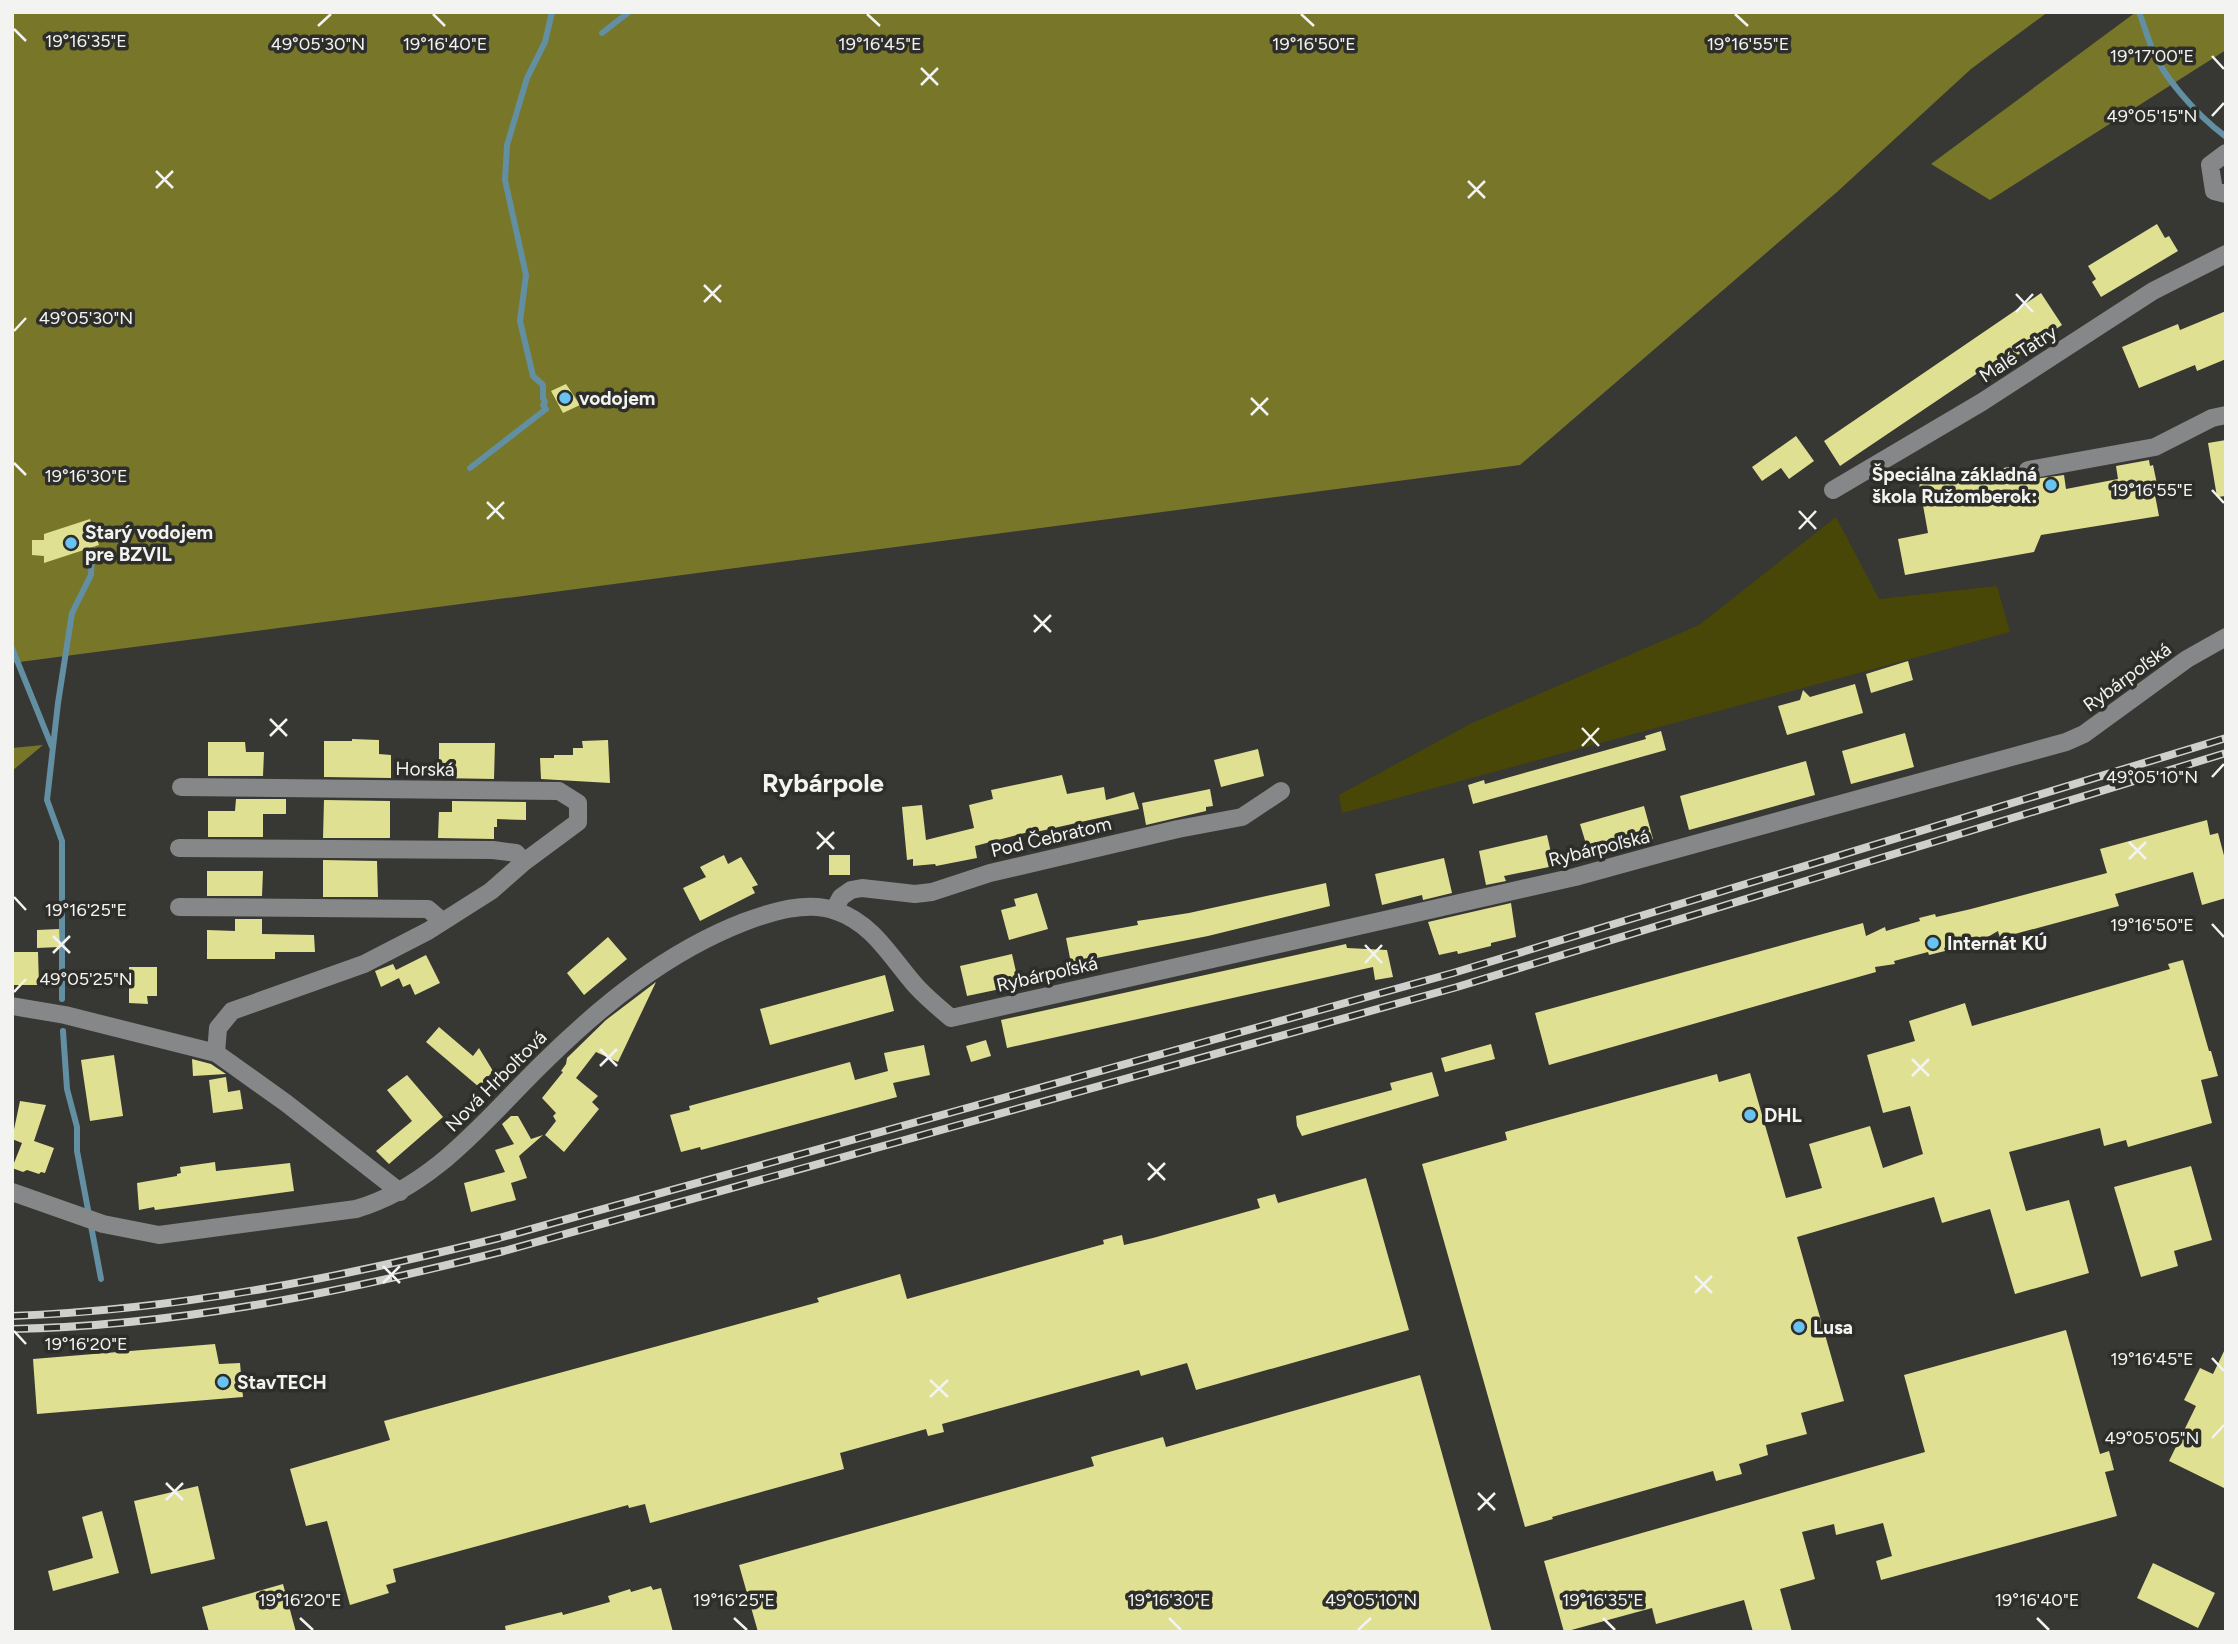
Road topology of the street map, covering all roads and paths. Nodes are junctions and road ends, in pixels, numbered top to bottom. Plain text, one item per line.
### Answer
1 (2226, 152) edge
2 (2226, 194) edge
3 (2226, 254) edge
4 (2226, 415) edge
5 (2028, 470) dead end
6 (1833, 490) dead end
7 (2226, 637) edge
8 (181, 787) dead end
9 (1281, 791) dead end
10 (179, 848) dead end
11 (524, 862) junction
12 (179, 908) dead end
13 (834, 910) junction
14 (442, 921) junction
15 (12, 1006) edge
16 (951, 1018) joint
17 (216, 1053) junction
18 (12, 1192) edge
19 (400, 1192) junction

1 - 2 street
3 - 6 street, Malé Tatry
4 - 5 street
7 - 16 street, Rybárpoľská
8 - 11 street, Horská
9 - 13 street, Pod Čebratom
10 - 11 street
11 - 14 street, Horská
12 - 14 street
13 - 16 street, Nová Hrboltová
13 - 19 street, Nová Hrboltová
14 - 17 street, Horská
15 - 17 street
17 - 19 street
18 - 19 street, Nová Hrboltová

